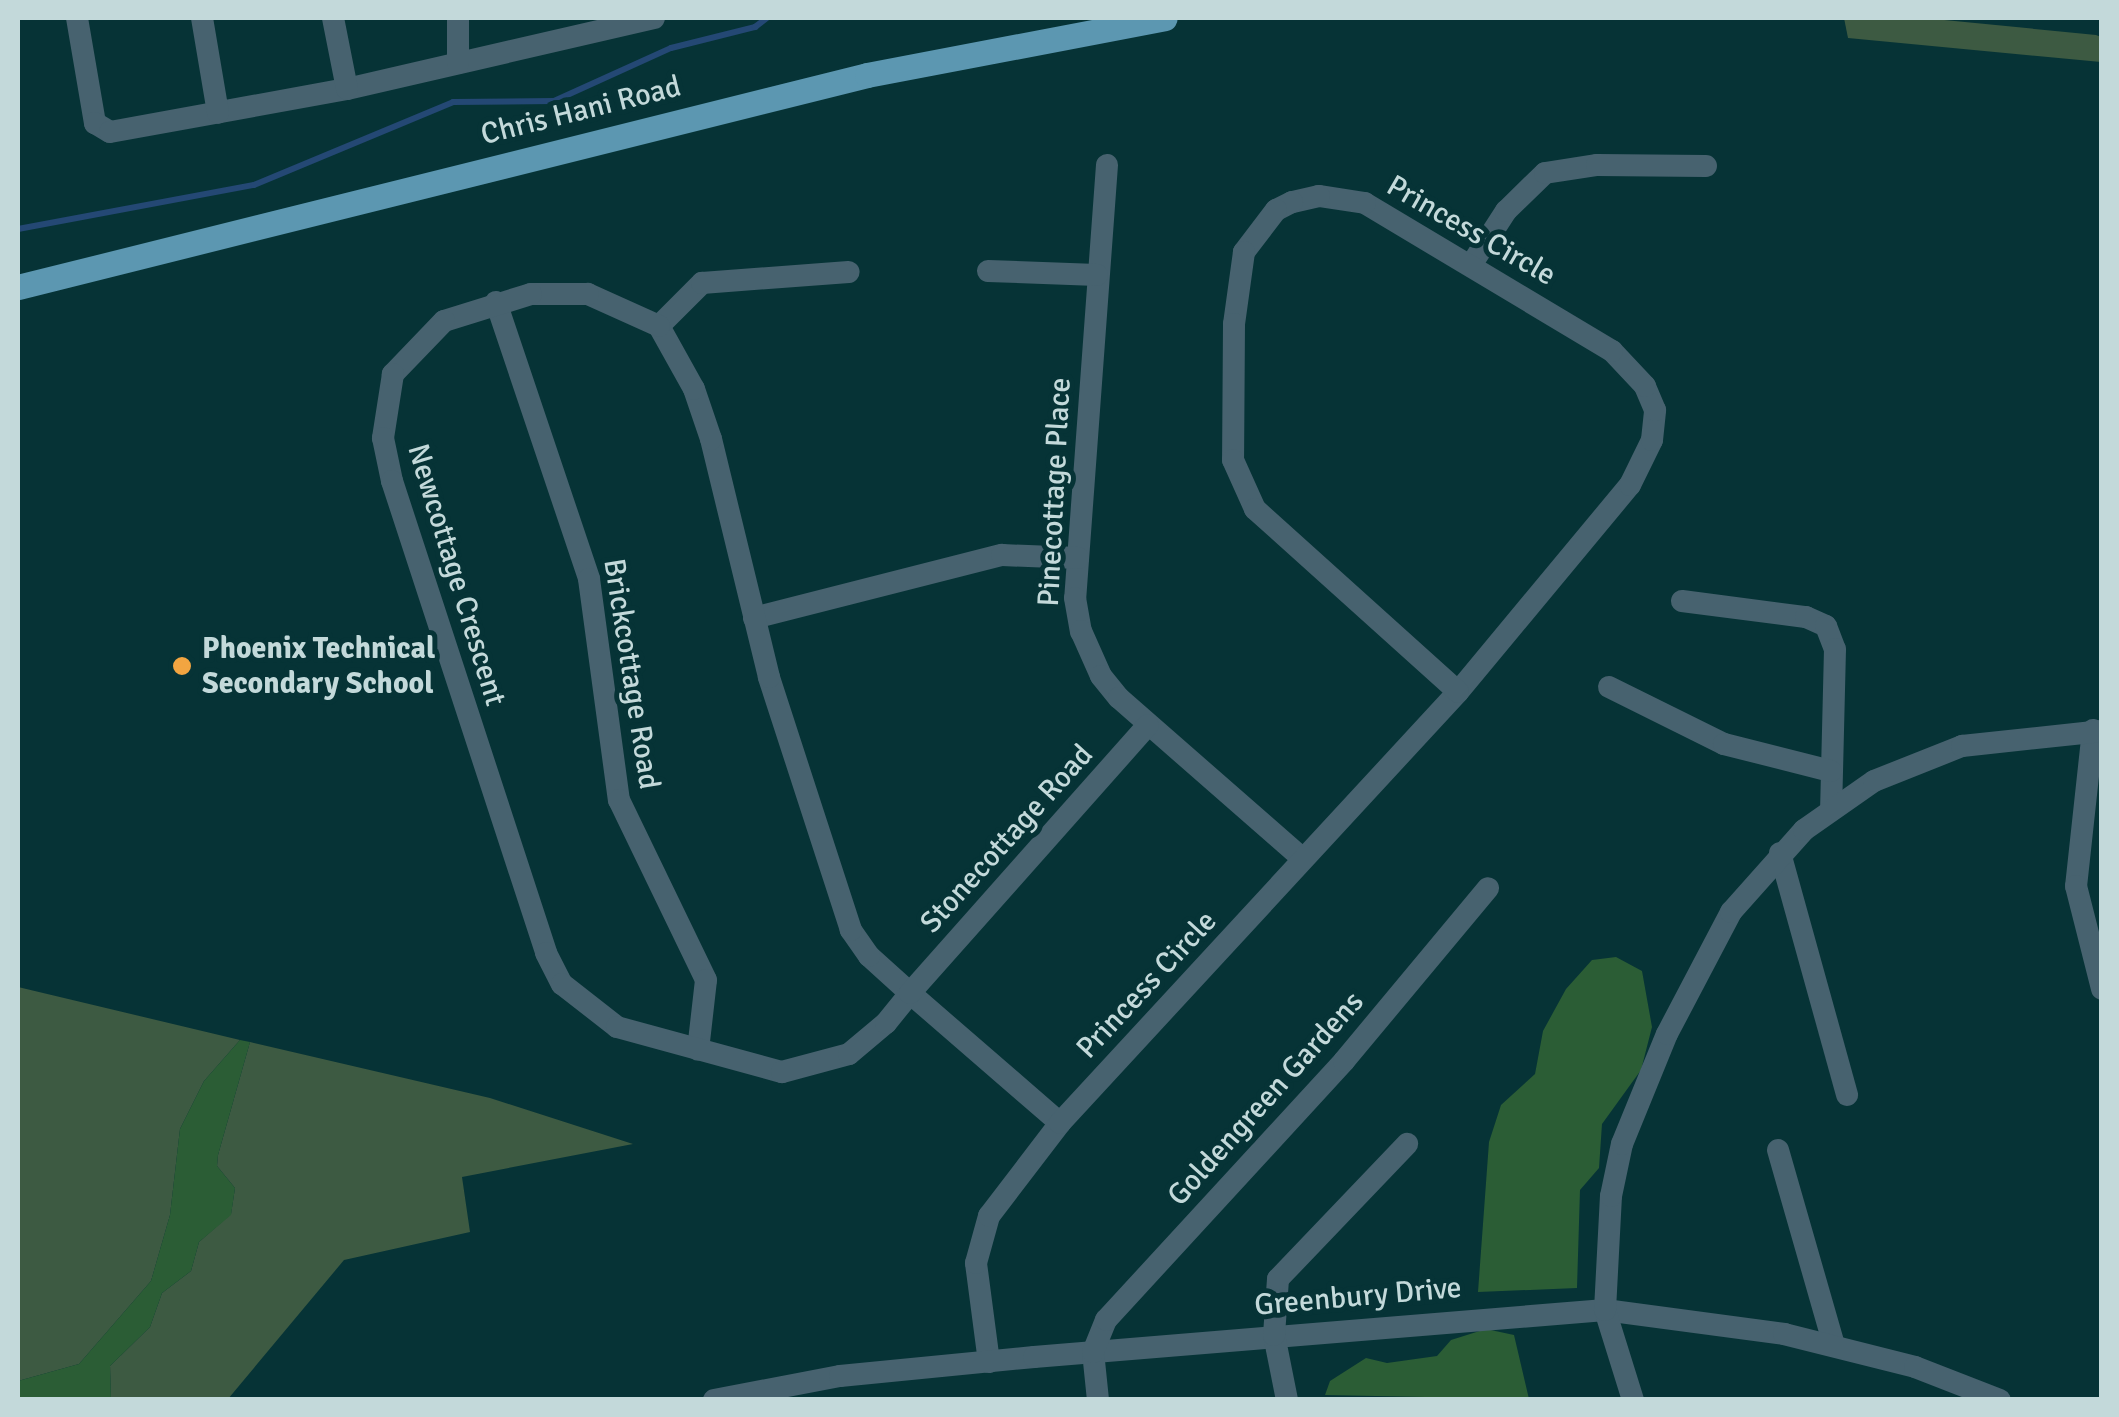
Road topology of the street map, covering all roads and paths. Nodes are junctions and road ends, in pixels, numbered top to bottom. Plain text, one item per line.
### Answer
1 (76, 18) edge
2 (202, 18) edge
3 (333, 18) edge
4 (458, 18) edge
5 (654, 18) edge
6 (1165, 18) edge
7 (580, 26) edge
8 (458, 63) junction
9 (347, 88) junction
10 (218, 113) junction
11 (1107, 165) dead end
12 (1706, 166) dead end
13 (1473, 262) junction
14 (988, 271) dead end
15 (848, 272) dead end
16 (1097, 274) junction
17 (18, 287) edge
18 (496, 302) junction
19 (659, 326) junction
20 (1078, 558) junction
21 (1682, 601) dead end
22 (754, 618) junction
23 (1610, 687) dead end
24 (1458, 692) junction
25 (1148, 725) junction
26 (2097, 730) edge
27 (1831, 771) junction
28 (1831, 808) junction
29 (1780, 853) junction
30 (1302, 858) junction
31 (1488, 888) dead end
32 (2102, 990) edge
33 (910, 993) junction
34 (698, 1050) junction
35 (1847, 1095) dead end
36 (1060, 1123) junction
37 (1407, 1144) dead end
38 (1778, 1150) dead end
39 (1605, 1310) junction
40 (1274, 1335) junction
41 (1834, 1345) junction
42 (1093, 1352) junction
43 (988, 1362) junction
44 (714, 1400) edge
45 (1098, 1400) edge
46 (1287, 1400) edge
47 (1633, 1400) edge
48 (2000, 1400) edge

1 - 10 street
2 - 10 street
3 - 9 street
4 - 8 street
5 - 7 street
6 - 17 main road, Chris Hani Road
7 - 8 street
8 - 9 street
9 - 10 street
11 - 16 street, Pinecottage Place
12 - 13 street
13 - 24 street, Princess Circle
13 - 24 street, Princess Circle
14 - 16 street
15 - 19 street
16 - 20 street, Pinecottage Place
18 - 19 street, Newcottage Crescent
18 - 34 street, Brickcottage Road
18 - 34 street, Newcottage Crescent
19 - 22 street
20 - 22 street
20 - 25 street, Pinecottage Place
21 - 27 street
22 - 33 street
23 - 27 street
24 - 30 street, Princess Circle
25 - 30 street, Pinecottage Place
25 - 33 street, Stonecottage Road
26 - 28 street
26 - 32 street
27 - 28 street
28 - 29 street
29 - 35 street
29 - 39 street
30 - 36 street, Princess Circle
31 - 42 street, Goldengreen Gardens
33 - 34 street, Newcottage Crescent
33 - 36 street
36 - 43 street, Princess Circle
37 - 40 street
38 - 41 street
39 - 40 street, Greenbury Drive
39 - 41 street, Greenbury Drive
39 - 47 street
40 - 42 street, Greenbury Drive
40 - 46 street
41 - 48 street, Greenbury Drive
42 - 43 street, Greenbury Drive
42 - 45 street
43 - 44 street, Greenbury Drive

